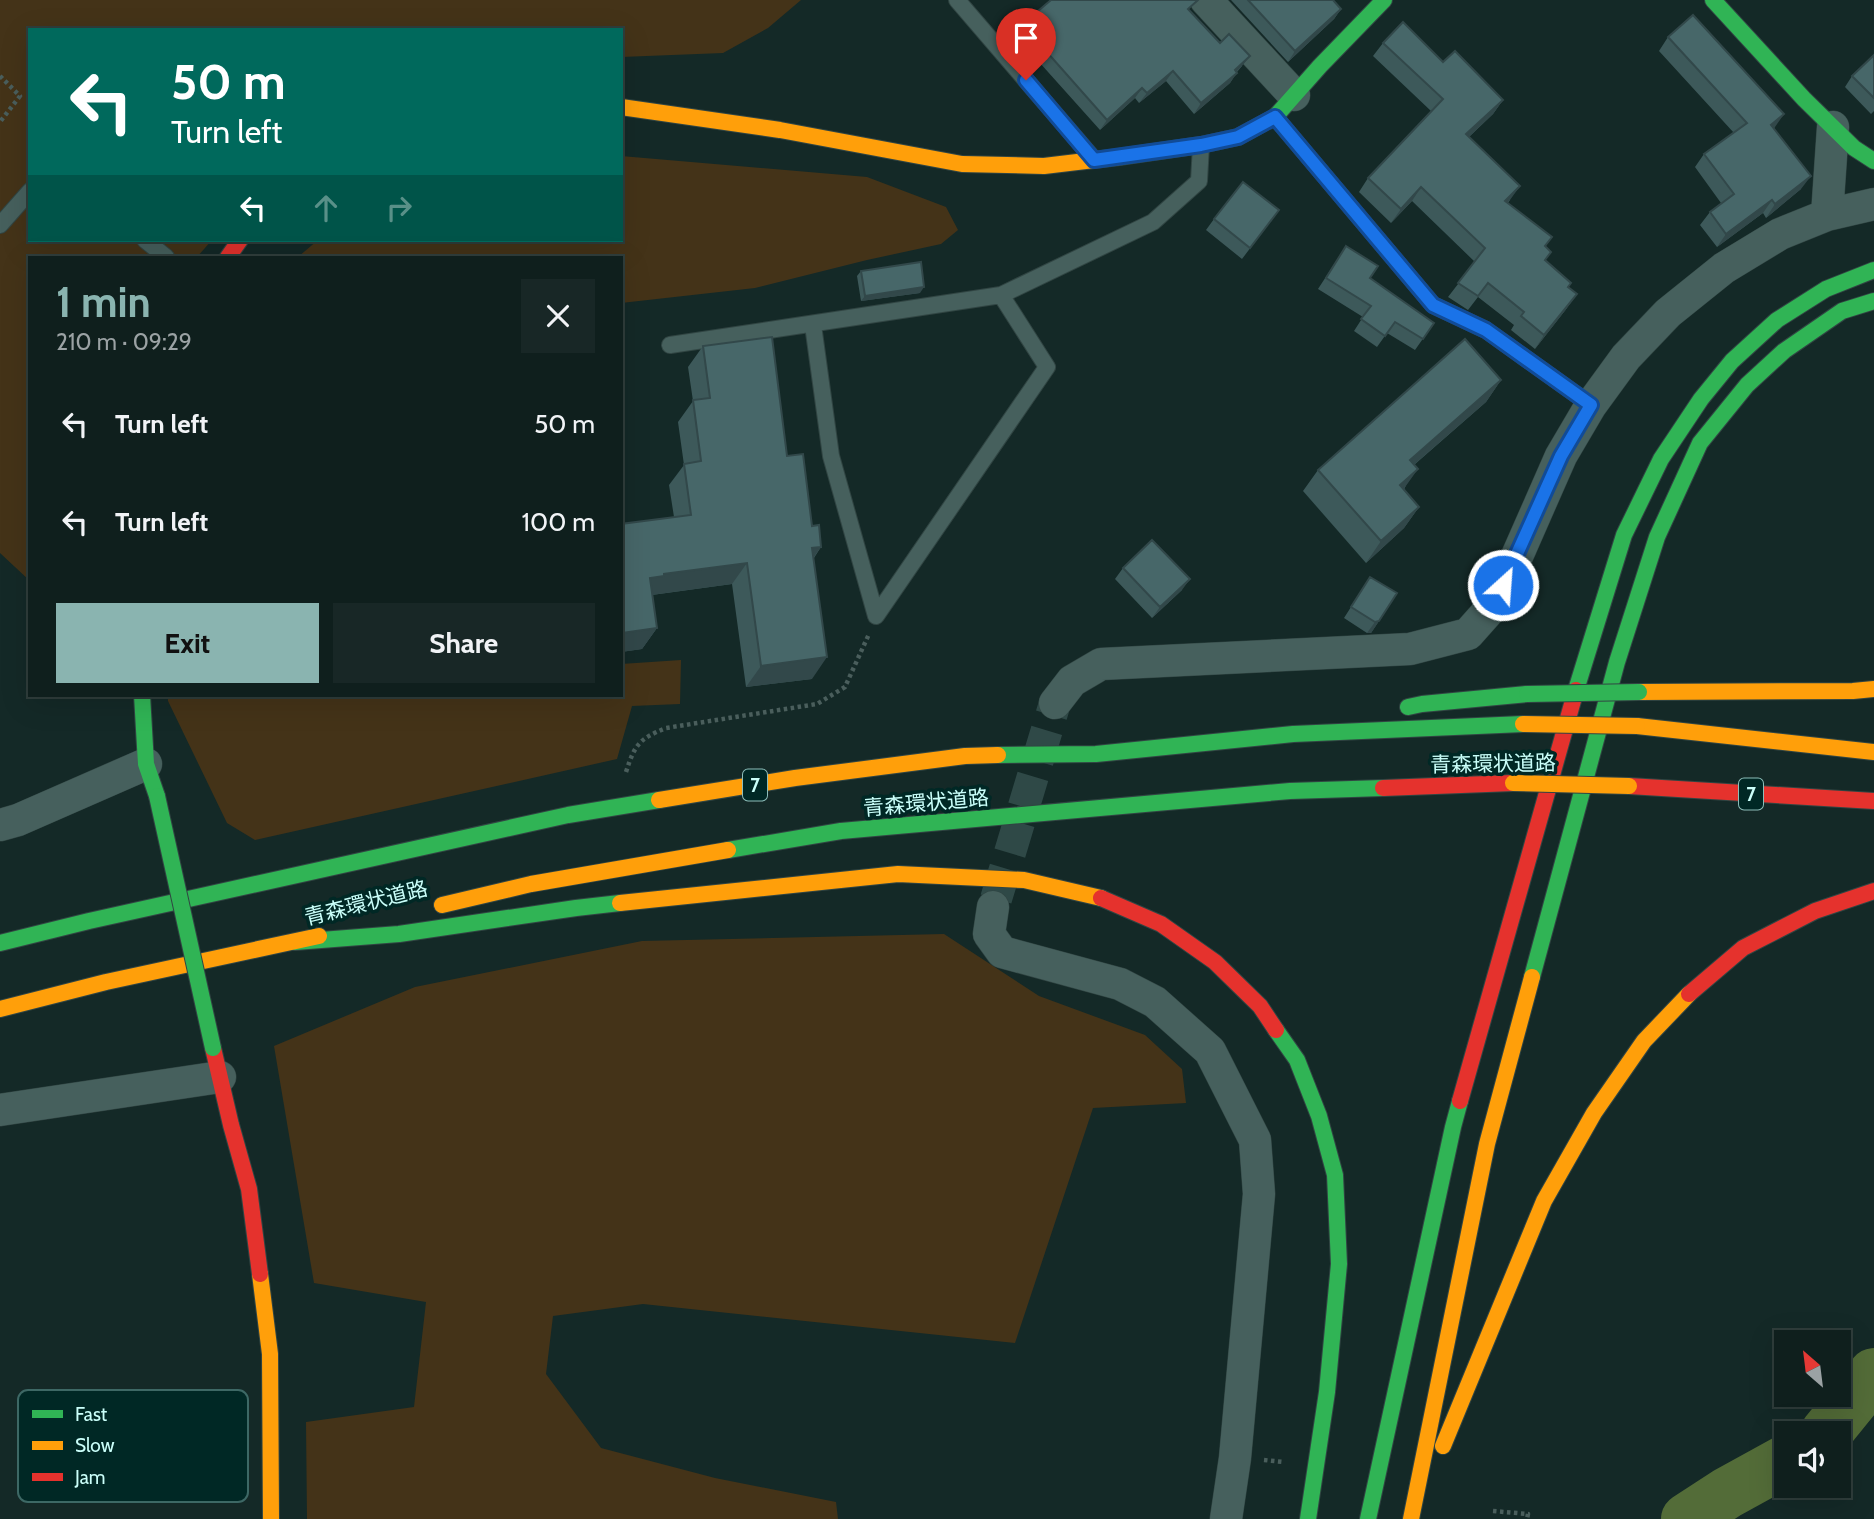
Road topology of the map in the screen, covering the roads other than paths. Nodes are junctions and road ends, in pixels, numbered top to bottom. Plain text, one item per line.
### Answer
1 (957, 0) edge
2 (1206, 0) edge
3 (1384, 0) edge
4 (1713, 0) edge
5 (1284, 106) junction
6 (623, 107) edge
7 (1833, 127) junction
8 (1201, 145) junction
9 (1872, 158) edge
10 (1094, 160) junction
11 (28, 193) edge
12 (1874, 204) edge
13 (1827, 215) junction
14 (0, 225) edge
15 (147, 242) edge
16 (165, 256) edge
17 (1874, 270) edge
18 (1001, 295) junction
19 (1874, 301) edge
20 (813, 325) junction
21 (670, 345) dead end
22 (1591, 405) junction
23 (1874, 689) edge
24 (142, 697) edge
25 (1055, 703) tunnel mouth
26 (1396, 710) dead end
27 (1370, 716) dead end
28 (1293, 734) junction
29 (1874, 752) edge
30 (146, 764) junction
31 (1874, 801) edge
32 (0, 825) edge
33 (1874, 891) edge
34 (993, 907) tunnel mouth
35 (426, 909) dead end
36 (387, 919) dead end
37 (295, 942) junction
38 (0, 943) edge
39 (0, 1009) edge
40 (217, 1062) junction
41 (0, 1110) edge
42 (271, 1519) edge
43 (1226, 1519) edge
44 (1308, 1519) edge
45 (1367, 1519) edge
46 (1412, 1519) edge

1 - 10 lane
2 - 5 street
3 - 5 main road
4 - 7 main road
5 - 8 main road
5 - 22 lane
6 - 10 main road
7 - 9 main road
7 - 13 street
8 - 10 main road
8 - 18 lane
11 - 14 lane
12 - 13 street
13 - 22 street
15 - 16 lane
17 - 45 main road
18 - 20 lane
18 - 20 lane
19 - 46 main road
20 - 21 lane
22 - 25 street
23 - 26 main road, bridge
24 - 30 main road
27 - 28 main road
28 - 29 main road, 青森環状道路 / 7, bridge
28 - 38 main road, 青森環状道路 / 7
30 - 32 street
30 - 40 main road, bridge
31 - 35 main road, 青森環状道路 / 7, bridge
33 - 46 main road
34 - 43 street
36 - 37 main road, 青森環状道路
37 - 39 main road, 青森環状道路
37 - 44 main road
40 - 41 street
40 - 42 main road

